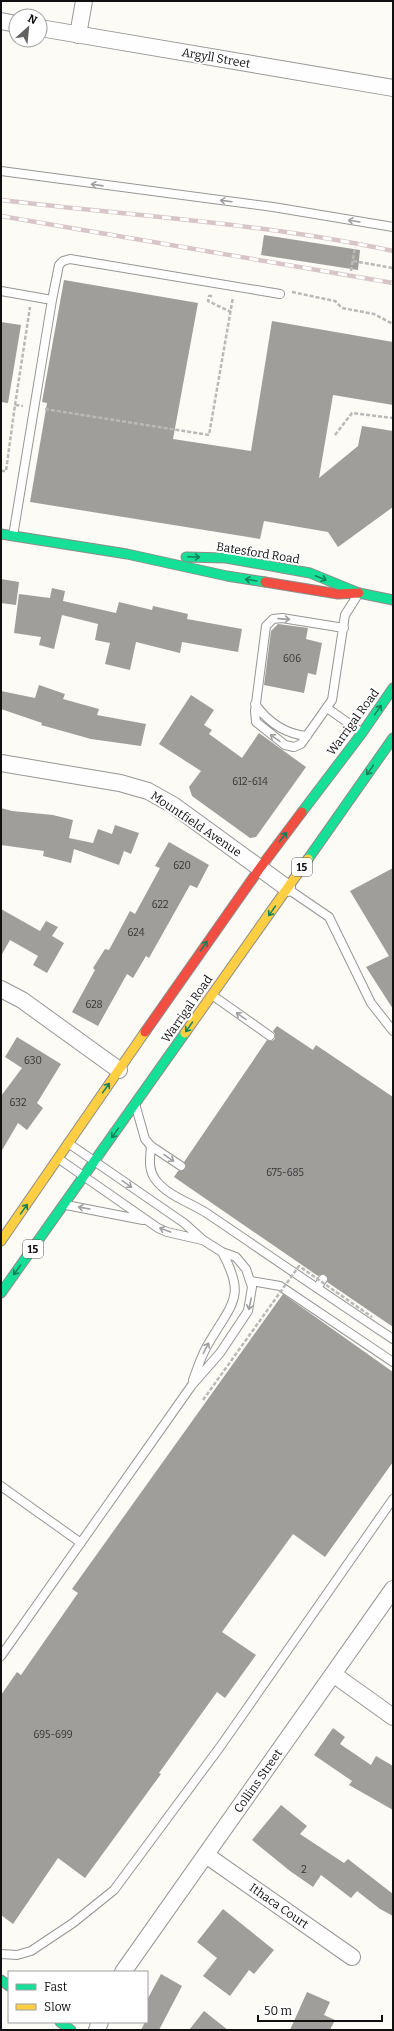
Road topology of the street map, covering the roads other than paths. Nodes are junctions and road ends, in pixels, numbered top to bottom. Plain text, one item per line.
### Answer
1 (84, 1) edge
2 (48, 29) edge
3 (78, 35) junction
4 (393, 88) edge
5 (1, 171) edge
6 (393, 227) edge
7 (1, 291) edge
8 (280, 294) road end
9 (52, 300) junction
10 (1, 534) edge
11 (13, 536) junction
12 (127, 554) junction
13 (359, 593) junction
14 (393, 600) edge
15 (344, 628) junction
16 (393, 688) edge
17 (255, 704) junction
18 (327, 708) junction
19 (362, 733) junction
20 (307, 736) junction
21 (393, 738) edge
22 (384, 750) junction
23 (393, 756) edge
24 (1, 763) edge
25 (260, 868) junction
26 (287, 888) junction
27 (1, 989) edge
28 (212, 995) junction
29 (393, 1031) edge
30 (270, 1036) dead end
31 (119, 1070) junction
32 (135, 1104) junction
33 (68, 1143) junction
34 (152, 1146) junction
35 (58, 1158) junction
36 (94, 1162) junction
37 (181, 1166) dead end
38 (85, 1177) junction
39 (64, 1205) junction
40 (149, 1222) junction
41 (202, 1240) junction
42 (1, 1241) edge
43 (222, 1252) junction
44 (322, 1279) dead end
45 (251, 1281) junction
46 (317, 1288) junction
47 (1, 1293) edge
48 (393, 1339) edge
49 (393, 1362) edge
50 (192, 1385) junction
51 (1, 1486) edge
52 (393, 1499) edge
53 (81, 1544) junction
54 (393, 1589) edge
55 (1, 1656) edge
56 (333, 1674) junction
57 (393, 1717) edge
58 (206, 1855) junction
59 (1, 1954) edge
60 (352, 1957) dead end
61 (124, 1971) edge
62 (61, 2023) edge
63 (71, 2030) edge

1 - 3 street
2 - 3 street, Argyll Street
3 - 4 street, Argyll Street
6 -> 5 lane
7 - 9 lane
8 - 9 lane
9 - 11 lane
10 - 11 main road, Batesford Road
11 - 12 main road, Batesford Road
13 -> 12 main road, Batesford Road
12 -> 13 main road, Batesford Road
13 - 14 main road, Batesford Road
13 - 15 lane
17 -> 15 lane
15 - 18 lane
19 -> 16 main road, Warrigal Road / 15
17 - 20 lane
20 -> 17 lane
18 - 19 lane
18 - 20 lane
25 -> 19 main road, Warrigal Road / 15
21 - 22 main road, Warrigal Road / 15
22 - 23 lane
22 -> 26 main road, Warrigal Road / 15
24 - 25 street, Mountfield Avenue
25 - 26 street, Mountfield Avenue
31 -> 25 main road, Warrigal Road / 15
26 -> 28 main road, Warrigal Road / 15
26 - 29 lane
27 - 31 street
30 -> 28 lane
28 -> 32 main road, Warrigal Road / 15
33 -> 31 main road, Warrigal Road / 15
32 - 34 lane
32 -> 36 main road, Warrigal Road / 15
33 - 35 main road, Warrigal Road / 15
33 - 36 lane
34 -> 37 lane
34 - 46 lane
35 - 38 lane
42 -> 35 main road, Warrigal Road / 15
36 - 38 main road, Warrigal Road / 15
36 -> 41 lane
38 - 39 main road, Warrigal Road / 15
38 - 40 lane
40 -> 39 lane
39 -> 47 main road, Warrigal Road / 15
41 -> 40 lane
41 - 43 lane
43 - 45 lane
50 -> 43 lane
44 - 46 lane
45 - 49 lane
45 -> 50 lane
46 - 48 lane
50 - 53 lane
51 - 53 lane
52 - 59 lane
53 - 55 lane
54 - 56 street, Collins Street
56 - 57 street
56 - 58 street, Collins Street
58 - 60 street, Ithaca Court
58 - 61 street, Collins Street
62 - 63 main road

